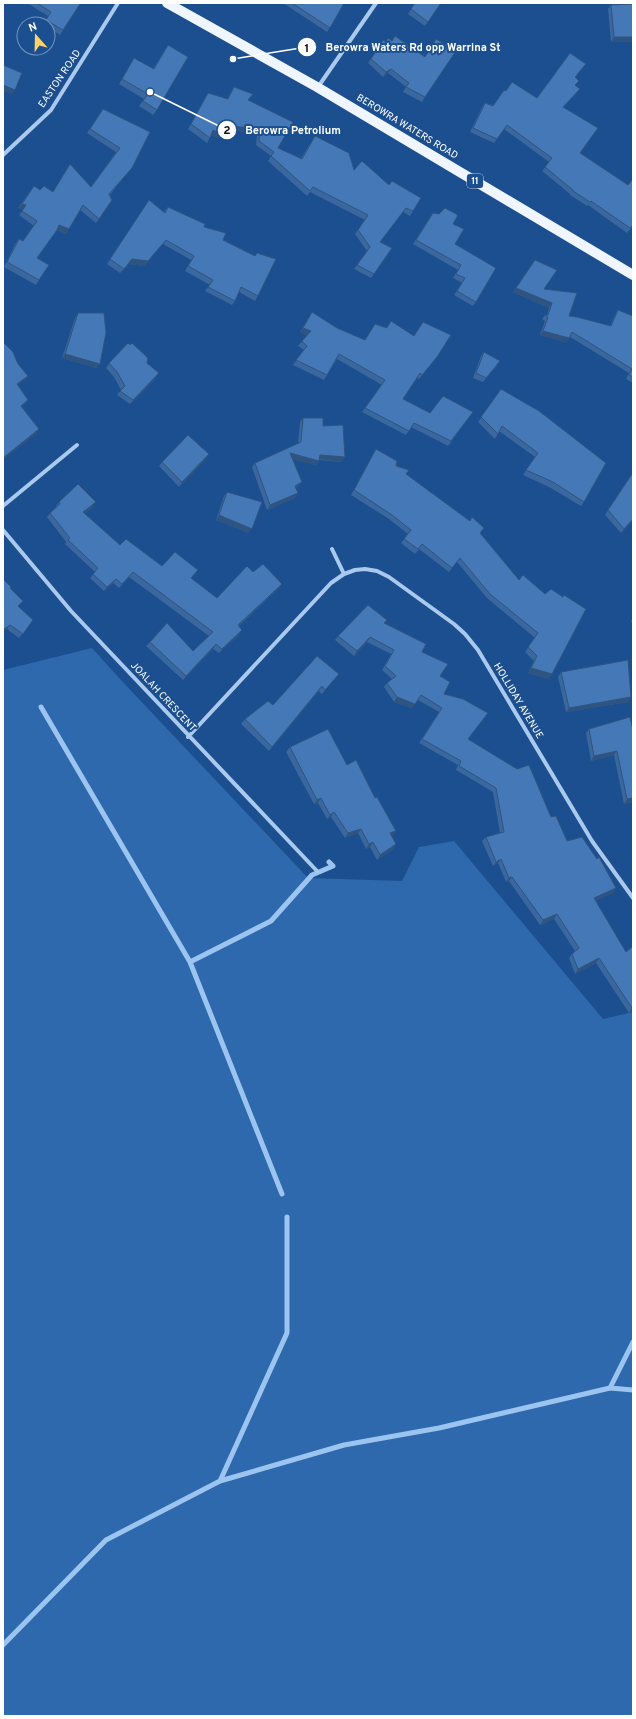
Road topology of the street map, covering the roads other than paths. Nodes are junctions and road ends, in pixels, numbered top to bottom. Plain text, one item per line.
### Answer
1 (118, 3) edge
2 (167, 3) edge
3 (376, 3) edge
4 (317, 88) junction
5 (3, 155) edge
6 (633, 275) edge
7 (77, 445) dead end
8 (3, 506) edge
9 (3, 530) edge
10 (332, 549) dead end
11 (344, 574) junction
12 (188, 736) junction
13 (317, 871) dead end
14 (633, 898) edge

1 - 5 street, EASTON ROAD
2 - 4 main road, BEROWRA WATERS ROAD / 11
3 - 4 street
4 - 6 main road, BEROWRA WATERS ROAD / 11
7 - 8 street
9 - 12 street, JOALAH CRESCENT
10 - 11 street
11 - 12 street, HOLLIDAY AVENUE
11 - 14 street, HOLLIDAY AVENUE
12 - 13 street, JOALAH CRESCENT

